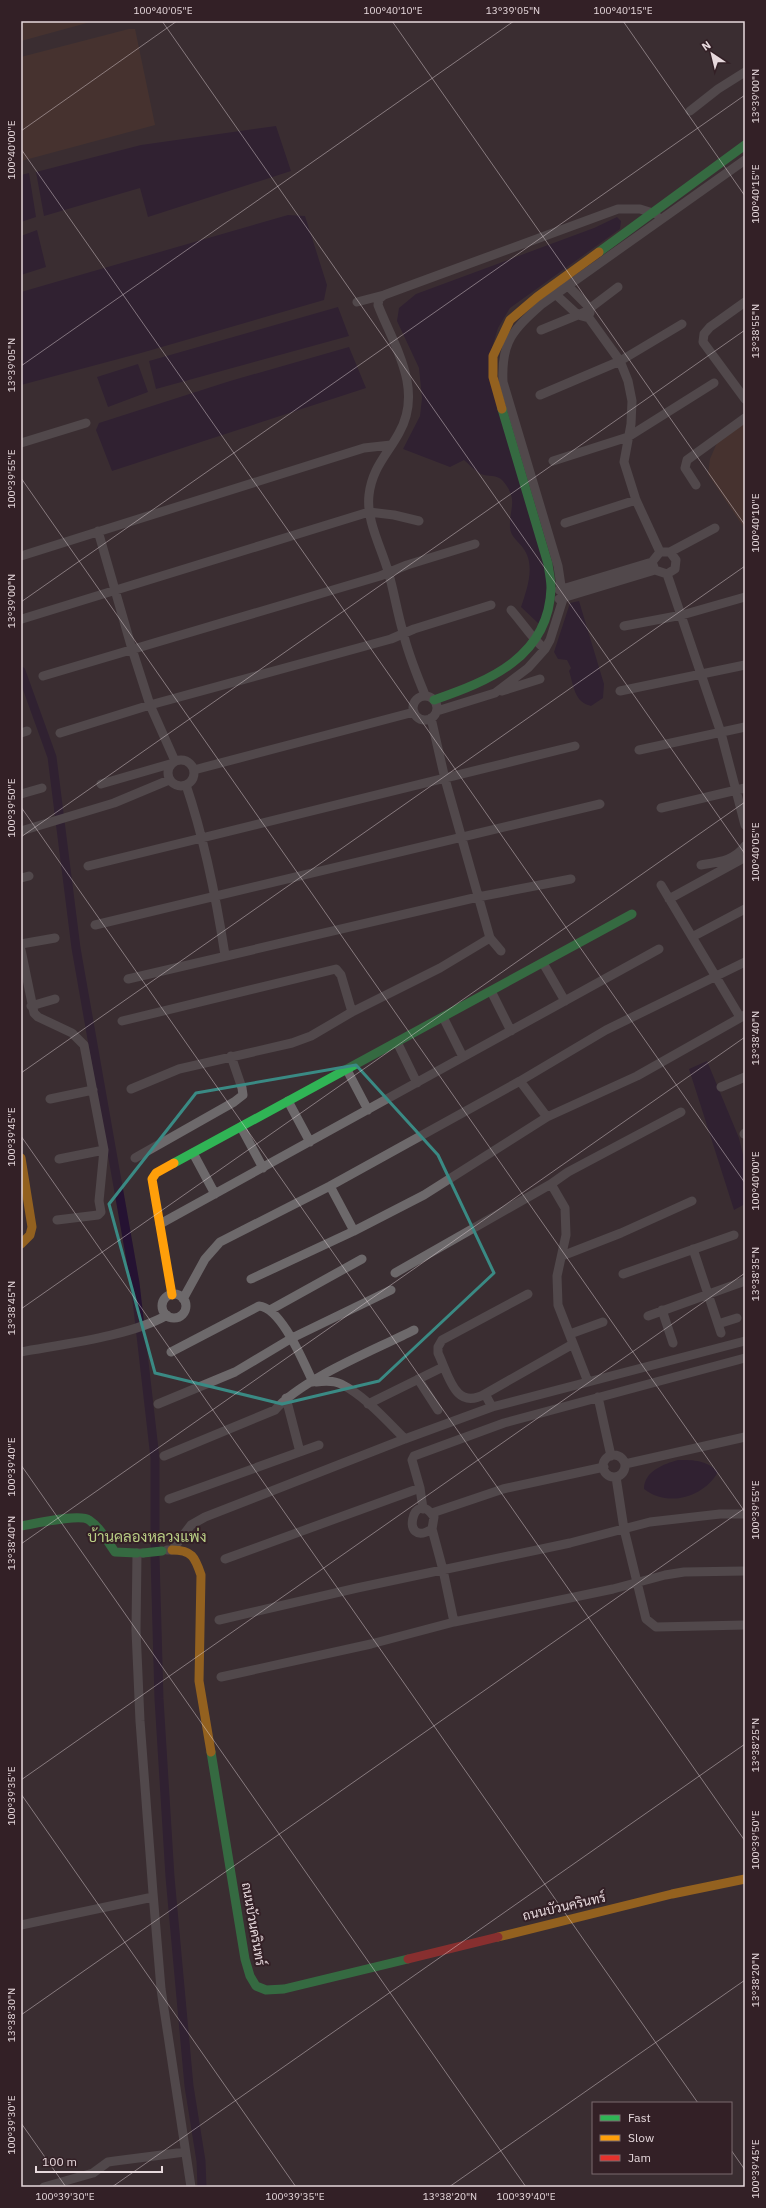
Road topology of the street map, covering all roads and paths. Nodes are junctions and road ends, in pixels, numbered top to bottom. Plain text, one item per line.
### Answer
1 (745, 72) edge
2 (690, 111) dead end
3 (745, 145) edge
4 (745, 160) edge
5 (652, 214) junction
6 (670, 214) junction
7 (561, 279) junction
8 (550, 287) junction
9 (567, 287) junction
10 (618, 287) dead end
11 (384, 295) junction
12 (555, 296) junction
13 (540, 301) junction
14 (357, 302) dead end
15 (745, 302) edge
16 (590, 308) junction
17 (578, 315) junction
18 (589, 318) junction
19 (682, 324) dead end
20 (541, 330) dead end
21 (620, 361) junction
22 (714, 384) dead end
23 (540, 395) dead end
24 (745, 399) edge
25 (745, 418) edge
26 (86, 423) dead end
27 (628, 437) junction
28 (21, 443) edge
29 (391, 445) junction
30 (522, 460) junction
31 (553, 461) dead end
32 (696, 485) dead end
33 (636, 500) junction
34 (369, 512) junction
35 (419, 521) dead end
36 (565, 523) dead end
37 (714, 528) dead end
38 (98, 531) junction
39 (475, 544) dead end
40 (660, 552) junction
41 (670, 552) junction
42 (21, 556) edge
43 (654, 566) junction
44 (389, 572) junction
45 (667, 574) junction
46 (563, 589) junction
47 (115, 590) junction
48 (551, 591) junction
49 (745, 597) edge
50 (563, 599) junction
51 (550, 601) junction
52 (491, 605) dead end
53 (511, 610) dead end
54 (682, 615) junction
55 (22, 619) dead end
56 (624, 626) dead end
57 (403, 634) junction
58 (533, 640) junction
59 (132, 649) junction
60 (545, 649) junction
61 (517, 660) junction
62 (745, 665) edge
63 (528, 668) junction
64 (701, 674) junction
65 (43, 676) dead end
66 (540, 679) dead end
67 (620, 691) dead end
68 (495, 693) junction
69 (425, 695) junction
70 (434, 700) junction
71 (150, 705) junction
72 (414, 712) junction
73 (434, 715) junction
74 (745, 727) edge
75 (60, 733) dead end
76 (721, 733) junction
77 (575, 746) dead end
78 (639, 750) dead end
79 (172, 763) junction
80 (194, 770) junction
81 (445, 779) junction
82 (169, 780) junction
83 (101, 784) dead end
84 (186, 785) junction
85 (42, 788) dead end
86 (741, 789) edge
87 (21, 794) edge
88 (600, 804) dead end
89 (661, 808) dead end
90 (745, 825) edge
91 (21, 831) edge
92 (203, 838) junction
93 (462, 838) junction
94 (745, 846) edge
95 (742, 859) dead end
96 (701, 865) dead end
97 (88, 866) dead end
98 (571, 879) dead end
99 (661, 885) dead end
100 (215, 896) junction
101 (478, 897) junction
102 (670, 899) junction
103 (745, 909) edge
104 (632, 914) dead end
105 (95, 925) dead end
106 (55, 938) dead end
107 (490, 938) junction
108 (692, 938) junction
109 (21, 944) edge
110 (659, 949) dead end
111 (21, 950) edge
112 (501, 951) dead end
113 (225, 955) junction
114 (543, 962) junction
115 (745, 962) edge
116 (716, 976) junction
117 (128, 979) dead end
118 (491, 991) junction
119 (55, 999) dead end
120 (565, 1001) junction
121 (31, 1006) junction
122 (352, 1012) junction
123 (742, 1016) edge
124 (443, 1017) junction
125 (122, 1021) dead end
126 (511, 1031) junction
127 (397, 1042) junction
128 (231, 1056) junction
129 (463, 1057) junction
130 (346, 1070) junction
131 (745, 1077) edge
132 (520, 1081) junction
133 (417, 1083) junction
134 (721, 1087) dead end
135 (131, 1089) dead end
136 (93, 1090) junction
137 (50, 1099) dead end
138 (288, 1101) junction
139 (368, 1110) junction
140 (681, 1112) dead end
141 (547, 1117) junction
142 (241, 1127) junction
143 (310, 1142) junction
144 (104, 1150) junction
145 (193, 1153) junction
146 (21, 1158) edge
147 (135, 1158) dead end
148 (59, 1159) dead end
149 (263, 1168) junction
150 (551, 1184) junction
151 (330, 1186) junction
152 (215, 1194) junction
153 (692, 1201) dead end
154 (56, 1220) dead end
155 (160, 1224) junction
156 (354, 1231) junction
157 (734, 1235) dead end
158 (21, 1244) edge
159 (693, 1249) junction
160 (562, 1256) junction
161 (362, 1259) dead end
162 (395, 1273) dead end
163 (624, 1274) dead end
164 (251, 1279) dead end
165 (745, 1281) edge
166 (391, 1290) dead end
167 (528, 1294) dead end
168 (708, 1294) junction
169 (172, 1295) junction
170 (183, 1299) junction
171 (270, 1310) junction
172 (662, 1310) junction
173 (167, 1315) junction
174 (648, 1316) dead end
175 (737, 1318) dead end
176 (603, 1322) dead end
177 (718, 1324) junction
178 (414, 1330) dead end
179 (721, 1333) dead end
180 (570, 1334) junction
181 (292, 1338) junction
182 (745, 1341) edge
183 (673, 1343) dead end
184 (573, 1344) junction
185 (21, 1352) edge
186 (171, 1352) dead end
187 (745, 1358) edge
188 (439, 1369) dead end
189 (418, 1379) junction
190 (312, 1382) junction
191 (588, 1382) junction
192 (485, 1394) junction
193 (598, 1397) junction
194 (286, 1398) junction
195 (158, 1404) dead end
196 (368, 1404) junction
197 (492, 1407) junction
198 (438, 1410) dead end
199 (745, 1437) edge
200 (405, 1439) junction
201 (319, 1445) dead end
202 (300, 1452) junction
203 (164, 1456) dead end
204 (611, 1456) junction
205 (625, 1464) junction
206 (604, 1467) junction
207 (616, 1477) junction
208 (420, 1488) junction
209 (168, 1499) dead end
210 (427, 1511) junction
211 (745, 1514) edge
212 (21, 1526) edge
213 (432, 1529) junction
214 (624, 1529) junction
215 (167, 1550) junction
216 (140, 1553) junction
217 (225, 1559) dead end
218 (444, 1570) junction
219 (745, 1571) edge
220 (638, 1582) junction
221 (219, 1620) dead end
222 (454, 1622) junction
223 (745, 1625) edge
224 (221, 1677) dead end
225 (745, 1879) edge
226 (153, 1897) junction
227 (21, 1925) edge
228 (185, 2152) junction
229 (44, 2187) edge
230 (191, 2187) edge

1 - 2 street
3 - 5 street
4 - 6 street
5 - 6 street
5 - 7 street
5 - 11 street
6 - 9 street
7 - 8 street
7 - 9 street
8 - 12 street
8 - 13 street
9 - 12 street
9 - 16 street
10 - 16 street
11 - 14 street
11 - 29 street
12 - 13 street
12 - 17 street
13 - 30 street
15 - 24 street
16 - 17 street
16 - 18 street
17 - 18 street
17 - 20 street
18 - 21 street
19 - 21 street
21 - 23 street
21 - 27 street
22 - 27 street
25 - 32 street
26 - 28 street
27 - 31 street
27 - 33 street
29 - 34 street
29 - 38 street
30 - 46 street
30 - 48 street
33 - 36 street
33 - 40 street
34 - 35 street
34 - 44 street
34 - 47 street
37 - 41 street
38 - 42 street
38 - 47 street
39 - 44 street
40 - 41 street
40 - 43 street
41 - 45 street
43 - 45 street
43 - 46 street
43 - 50 street
44 - 57 street
44 - 59 street
45 - 54 street
46 - 48 street
46 - 50 street
47 - 55 street
47 - 59 street
48 - 51 street
49 - 54 street
50 - 51 street
50 - 60 street
51 - 58 street
52 - 57 street
53 - 58 street
54 - 56 street
54 - 64 street
57 - 69 street
57 - 71 street
58 - 60 street
58 - 61 street
59 - 65 street
59 - 71 street
60 - 63 street
61 - 63 street
61 - 70 street
62 - 64 street
63 - 68 street
64 - 67 street
64 - 76 street
66 - 68 street
68 - 73 street
69 - 70 street
69 - 72 street
70 - 73 street
71 - 75 street
71 - 79 street
72 - 73 street
72 - 80 street
73 - 81 street
74 - 76 street
76 - 78 street
76 - 86 street
77 - 81 street
79 - 80 street
79 - 82 street
79 - 83 street
80 - 84 street
81 - 92 street
81 - 93 street
82 - 84 street
82 - 91 street
84 - 92 street
85 - 87 street
86 - 89 street
86 - 90 street
88 - 93 street
92 - 97 street
92 - 100 street
93 - 100 street
93 - 101 street
94 - 96 street
95 - 102 street
98 - 101 street
99 - 102 street
100 - 105 street
100 - 113 street
101 - 107 street
101 - 113 street
102 - 108 street
103 - 108 street
104 - 114 street
106 - 109 street
107 - 112 street
107 - 122 street
108 - 116 street
110 - 120 street
111 - 121 street
113 - 117 street
114 - 118 street
114 - 120 street
115 - 116 street
116 - 123 street
116 - 132 street
118 - 124 street
118 - 126 street
119 - 121 street
120 - 126 street
121 - 136 street
122 - 125 street
122 - 128 street
123 - 141 street
124 - 127 street
124 - 129 street
126 - 129 street
127 - 130 street
127 - 133 street
128 - 135 street
128 - 147 street
129 - 133 street
130 - 138 street
130 - 139 street
131 - 134 street
132 - 141 street
132 - 151 street
133 - 139 street
136 - 137 street
136 - 144 street
138 - 142 street
138 - 143 street
139 - 143 street
140 - 150 street
141 - 156 street
142 - 145 street
142 - 149 street
143 - 149 street
144 - 148 street
144 - 154 street
145 - 152 street
145 - 155 street
146 - 158 street
149 - 152 street
150 - 160 street
150 - 162 street
151 - 156 street
151 - 170 street
152 - 155 street
153 - 160 street
155 - 169 street
156 - 164 street
157 - 159 street
159 - 163 street
159 - 168 street
160 - 180 street
161 - 171 street
165 - 168 street
166 - 181 street
167 - 192 street
168 - 172 street
168 - 177 street
169 - 170 street
169 - 173 street
170 - 173 street
171 - 181 street
171 - 186 street
172 - 174 street
172 - 183 street
173 - 185 street
175 - 177 street
176 - 180 street
177 - 179 street
178 - 190 street
180 - 184 street
181 - 190 street
181 - 195 street
182 - 191 street
184 - 191 street
184 - 192 street
187 - 193 street
188 - 189 street
189 - 196 street
189 - 198 street
190 - 194 street
190 - 196 street
191 - 197 street
192 - 197 street
193 - 204 street
193 - 208 street
194 - 202 street
194 - 203 street
196 - 200 street
197 - 200 street
199 - 205 street
200 - 215 street
201 - 202 street
202 - 209 street
204 - 205 street
204 - 206 street
205 - 207 street
206 - 207 street
206 - 210 street
207 - 214 street
208 - 210 street
208 - 217 street
210 - 213 street
210 - 213 street
211 - 214 street
212 - 216 street, ถนนบัวนครินทร์
213 - 218 street
214 - 218 street
214 - 220 street
215 - 216 street, ถนนบัวนครินทร์
215 - 225 street, ถนนบัวนครินทร์
216 - 226 street
218 - 221 street
218 - 222 street
219 - 220 street
220 - 222 street
220 - 223 street
222 - 224 street
226 - 227 street
226 - 228 street
228 - 229 street
228 - 230 street

